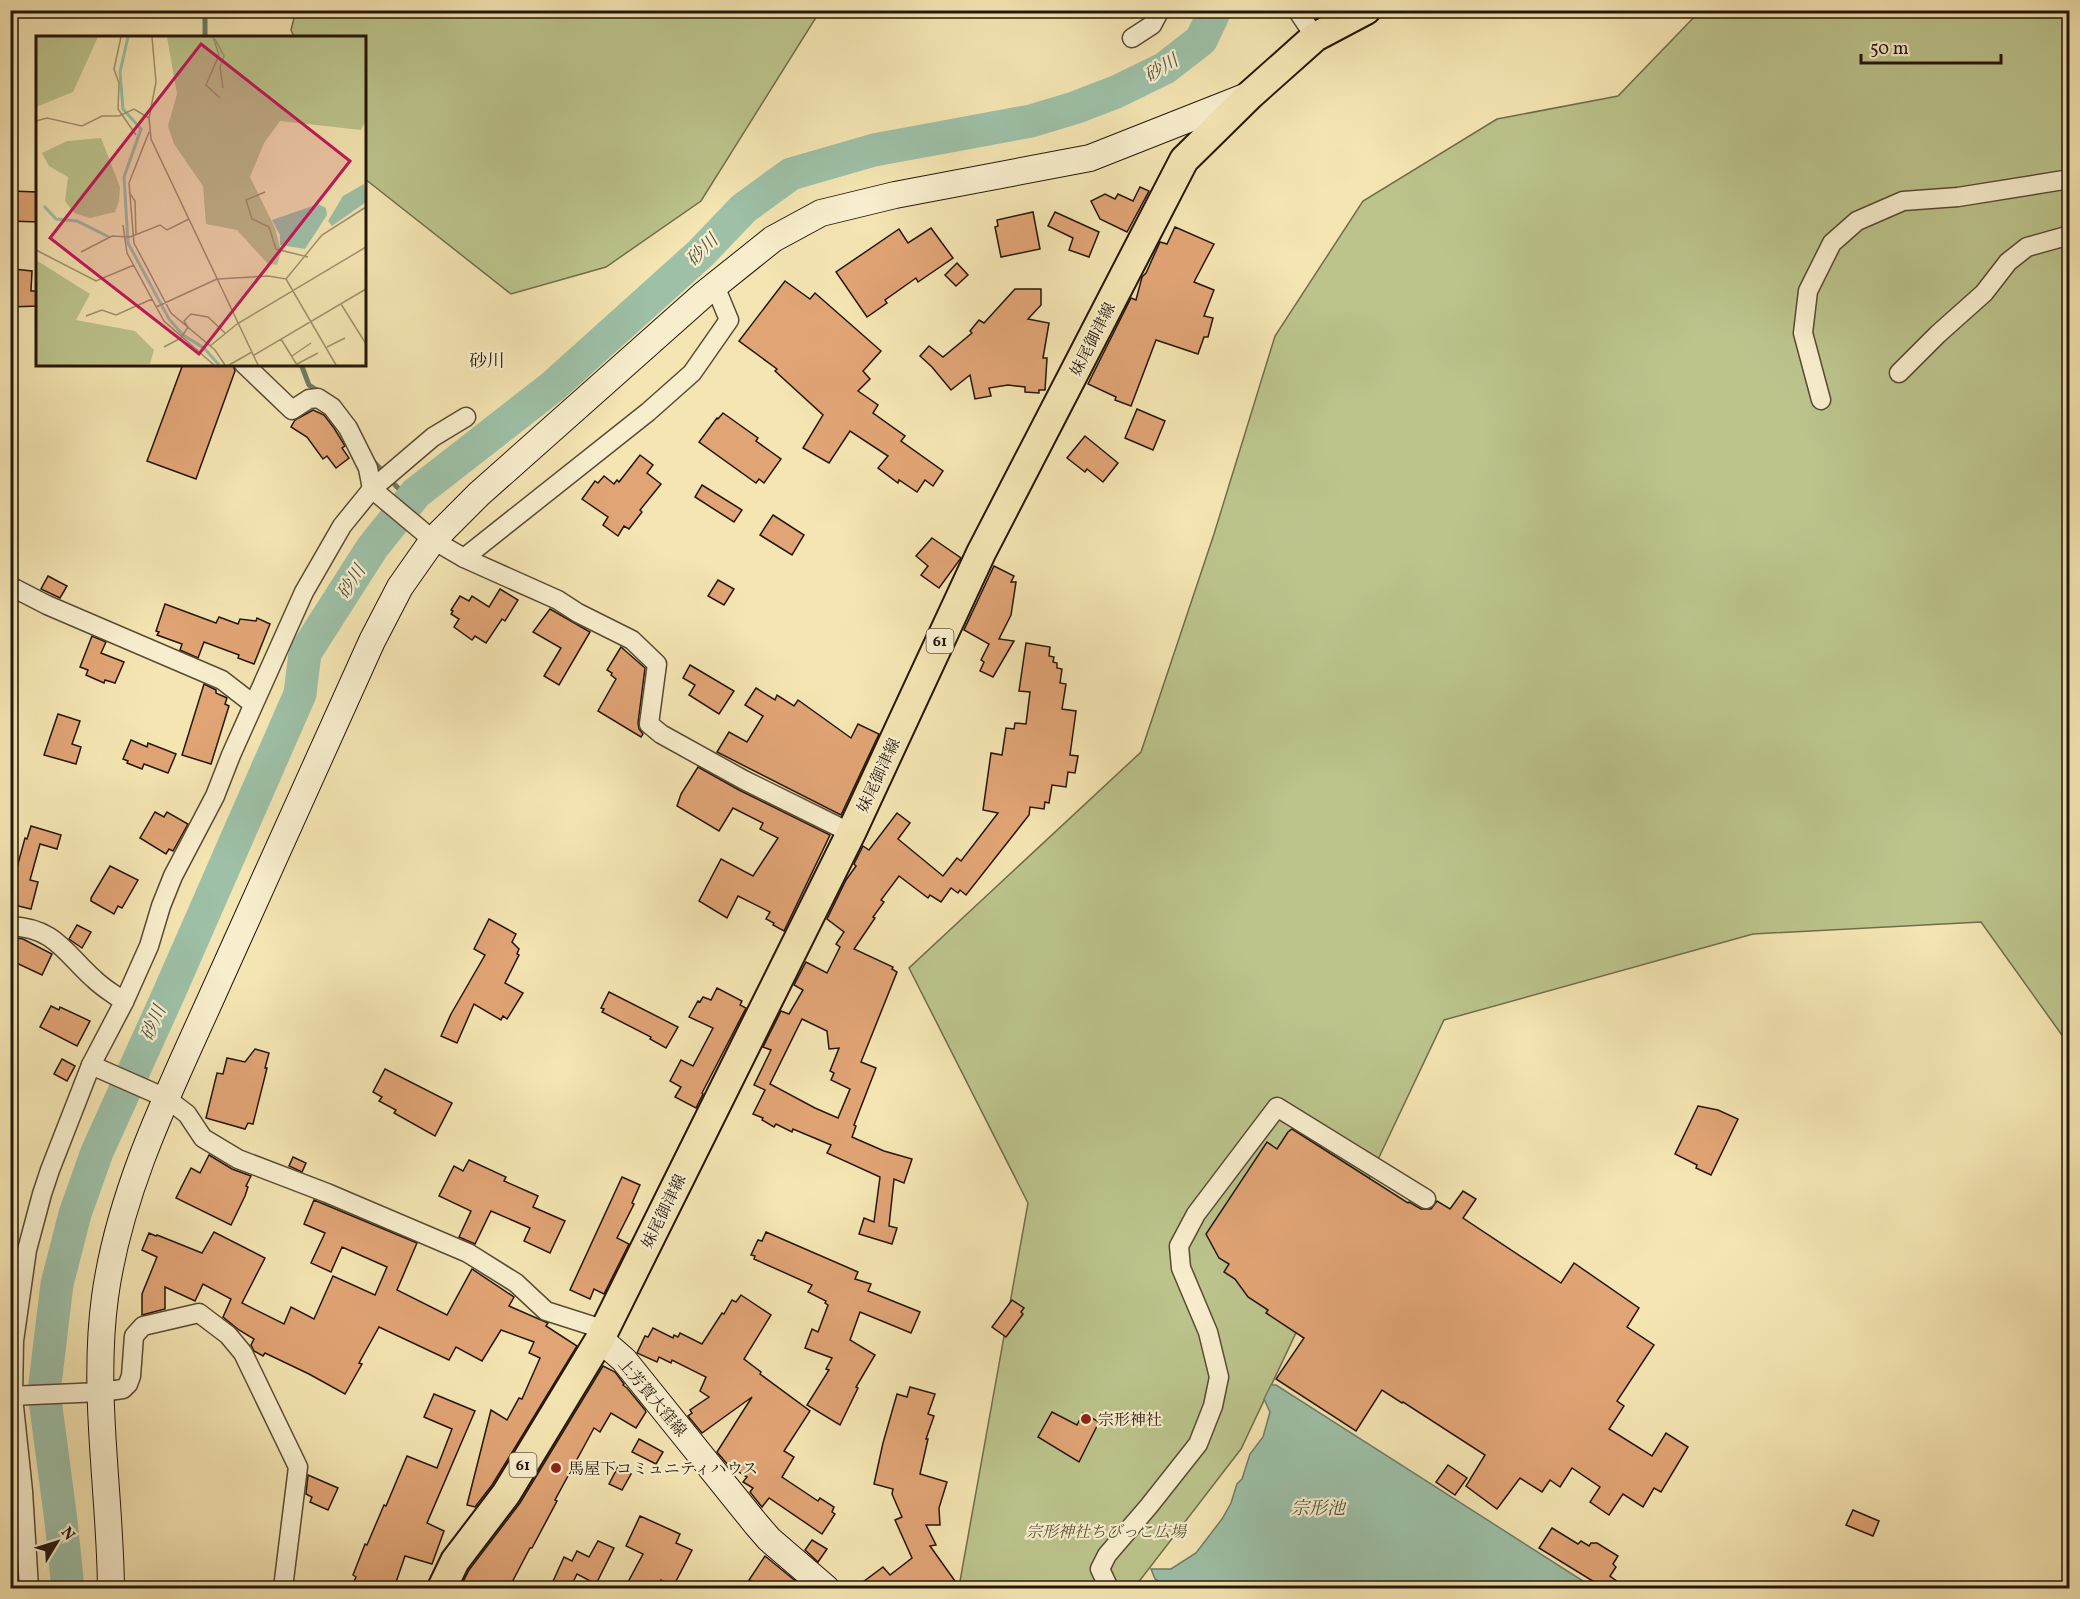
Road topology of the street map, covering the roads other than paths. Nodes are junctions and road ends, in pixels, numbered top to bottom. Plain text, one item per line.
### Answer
1 (1160, 10) edge
2 (1297, 10) edge
3 (1366, 10) edge
4 (1132, 38) dead end
5 (1315, 38) junction
6 (1250, 95) junction
7 (2070, 178) edge
8 (2070, 235) edge
9 (715, 286) junction
10 (246, 366) edge
11 (1899, 373) dead end
12 (1821, 400) dead end
13 (466, 417) dead end
14 (380, 484) junction
15 (428, 536) junction
16 (464, 558) junction
17 (10, 586) edge
18 (253, 704) junction
19 (851, 833) junction
20 (10, 926) edge
21 (124, 1002) junction
22 (95, 1067) junction
23 (160, 1095) junction
24 (1426, 1199) dead end
25 (16, 1271) edge
26 (600, 1339) junction
27 (93, 1393) junction
28 (14, 1396) edge
29 (30, 1588) edge
30 (111, 1588) edge
31 (283, 1588) edge
32 (442, 1588) edge
33 (826, 1588) edge
34 (1109, 1588) edge

1 - 4 street
2 - 5 street
3 - 5 main road, 妹尾御津線 / 61
5 - 6 main road, 妹尾御津線 / 61
6 - 9 street
6 - 19 main road, 妹尾御津線 / 61
7 - 12 street
8 - 11 street
9 - 15 street
9 - 16 street
10 - 14 street
13 - 14 street
14 - 15 street
14 - 18 street
15 - 16 street
15 - 23 street
16 - 19 street
17 - 18 street
18 - 21 street
19 - 26 main road, 妹尾御津線 / 61
20 - 21 street
21 - 22 street
22 - 23 street
22 - 25 street
23 - 26 street
23 - 27 street
24 - 34 street
25 - 28 street
26 - 32 main road, 妹尾御津線 / 61
26 - 33 street, 上芳賀大窪線
27 - 28 street
27 - 30 street
27 - 31 street
28 - 29 street

